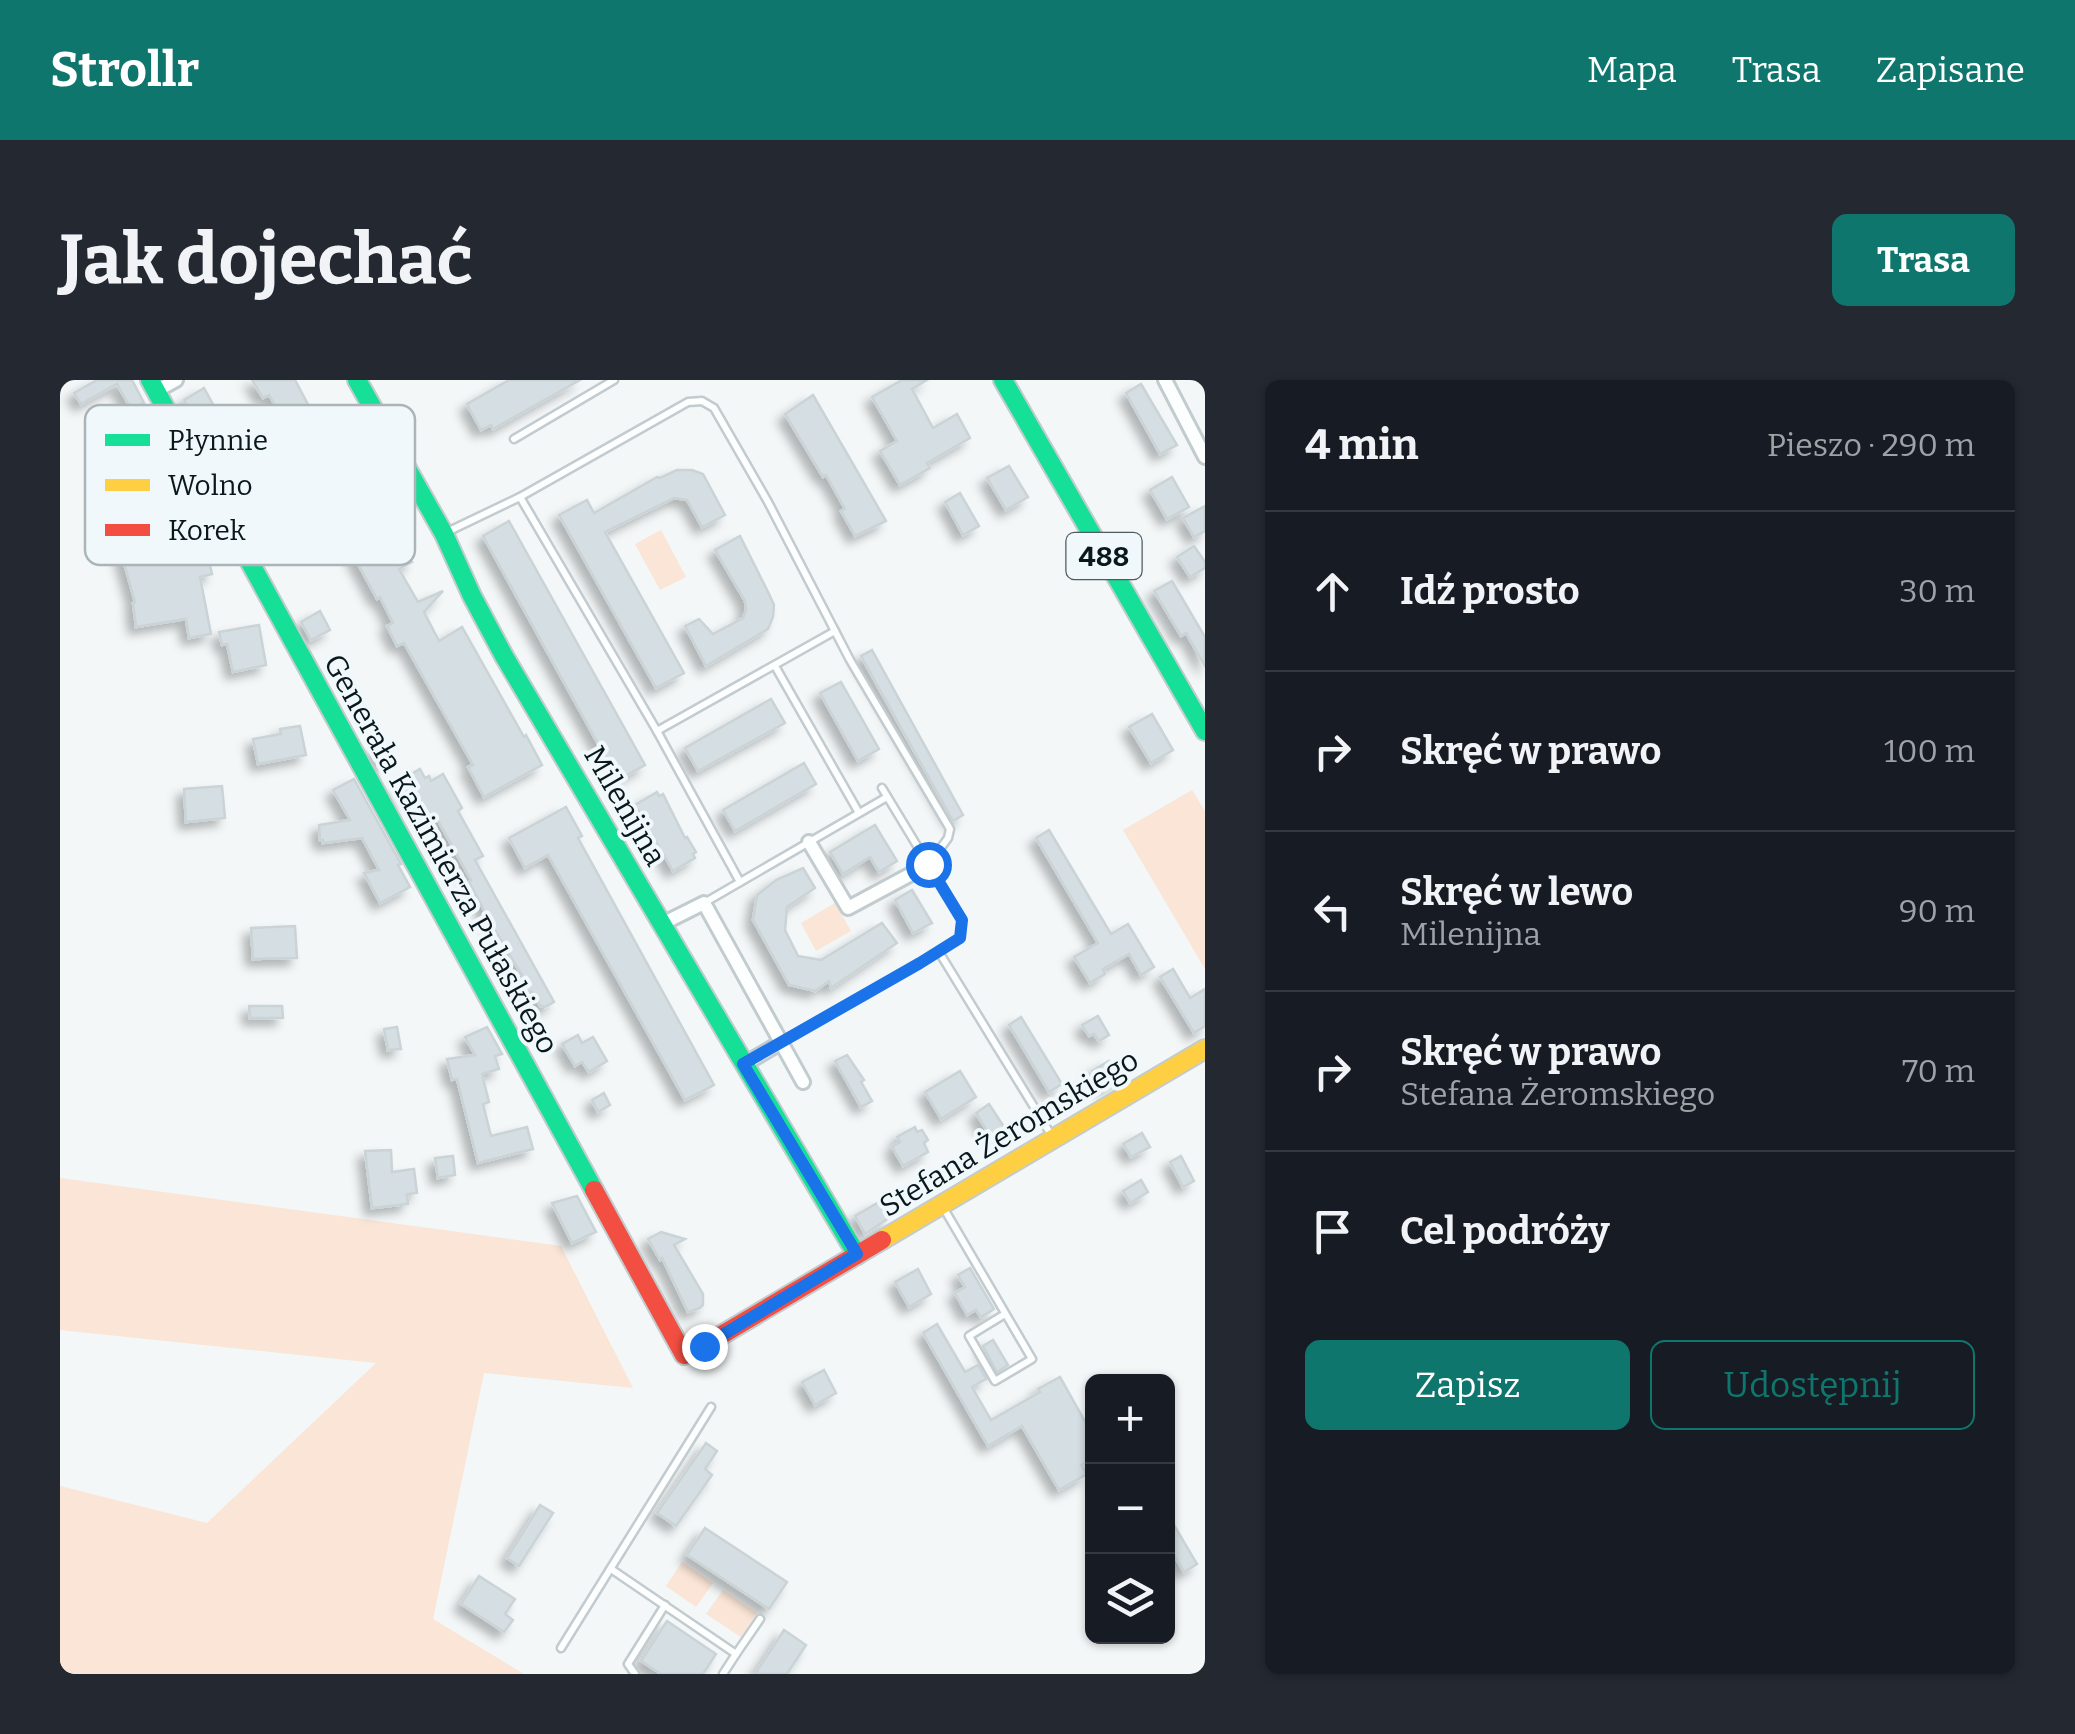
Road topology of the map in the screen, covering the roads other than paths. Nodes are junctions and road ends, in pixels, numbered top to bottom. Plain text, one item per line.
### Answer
1 (176, 380) edge
2 (358, 380) edge
3 (614, 380) edge
4 (1003, 380) edge
5 (1164, 380) edge
6 (153, 386) edge
7 (372, 405) edge
8 (514, 438) dead end
9 (1205, 457) edge
10 (415, 482) edge
11 (520, 497) junction
12 (444, 534) junction
13 (251, 565) edge
14 (835, 631) junction
15 (775, 666) junction
16 (1204, 727) edge
17 (657, 731) junction
18 (882, 788) dead end
19 (888, 796) junction
20 (860, 812) junction
21 (809, 842) junction
22 (928, 864) junction
23 (740, 882) junction
24 (704, 903) junction
25 (662, 924) junction
26 (938, 952) junction
27 (780, 1043) junction
28 (1205, 1049) edge
29 (743, 1064) junction
30 (803, 1082) dead end
31 (1053, 1138) junction
32 (942, 1206) junction
33 (857, 1254) junction
34 (1005, 1314) junction
35 (684, 1354) joint
36 (711, 1407) dead end
37 (611, 1570) junction
38 (664, 1606) junction
39 (760, 1619) dead end
40 (562, 1648) dead end
41 (736, 1654) junction
42 (636, 1674) edge
43 (723, 1674) edge

1 - 6 street
2 - 7 street, Milenijna
3 - 8 lane
4 - 16 street, 488
5 - 9 street
10 - 12 street, Milenijna
11 - 12 lane
11 - 14 lane
11 - 17 lane
12 - 25 street, Milenijna
13 - 35 street, Generała Kazimierza Pułaskiego
14 - 15 lane
14 - 22 lane
15 - 17 lane
15 - 20 lane
17 - 23 lane
18 - 19 lane
19 - 20 lane
19 - 22 lane
20 - 21 lane
21 - 22 street
21 - 23 lane
22 - 26 lane
23 - 24 lane
24 - 25 street
24 - 27 street
25 - 29 street, Milenijna
26 - 27 lane
26 - 31 lane
27 - 29 street
27 - 30 street
28 - 31 street, Stefana Żeromskiego
29 - 33 street, Milenijna
31 - 32 street, Stefana Żeromskiego
32 - 33 street, Stefana Żeromskiego
32 - 34 lane
33 - 35 street, Stefana Żeromskiego
34 - 34 lane
36 - 37 lane
37 - 38 lane
37 - 40 lane
38 - 41 lane
38 - 42 lane
39 - 41 lane
41 - 43 lane

